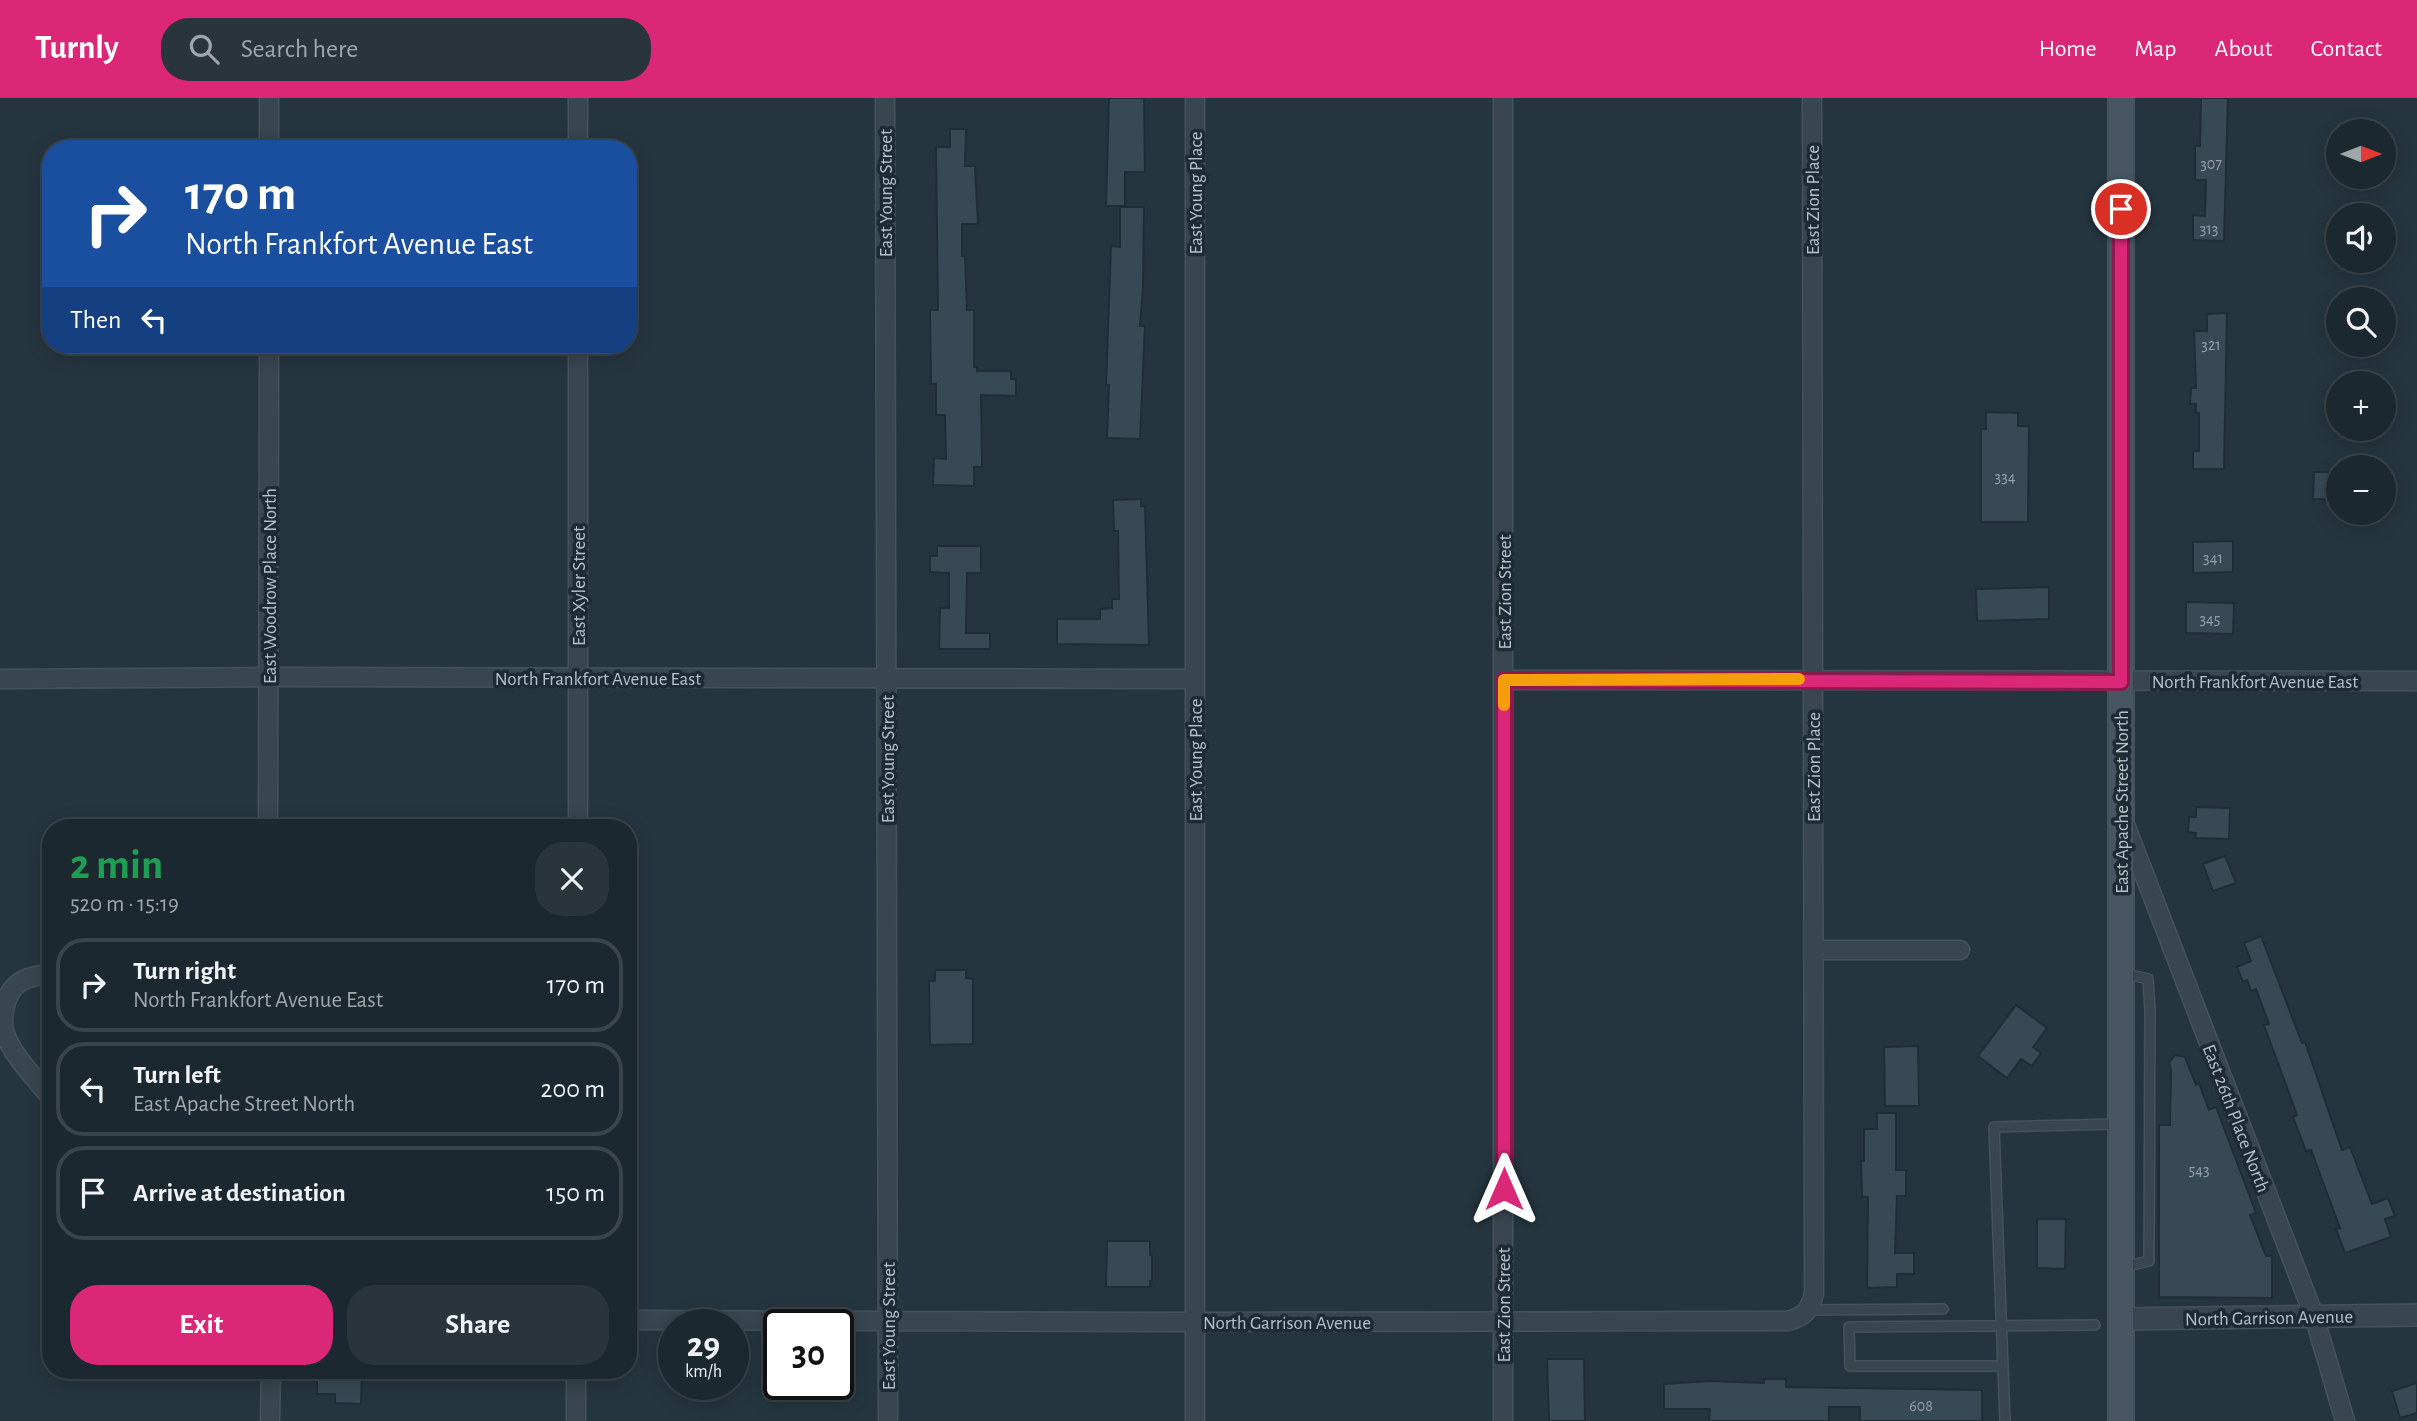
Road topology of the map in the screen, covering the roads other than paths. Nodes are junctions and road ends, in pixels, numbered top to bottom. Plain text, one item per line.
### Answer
1 (268, 98) edge
2 (578, 98) edge
3 (885, 98) edge
4 (1195, 98) edge
5 (1503, 98) edge
6 (1812, 98) edge
7 (2121, 98) edge
8 (268, 140) edge
9 (578, 140) edge
10 (268, 354) edge
11 (578, 354) edge
12 (268, 677) junction
13 (578, 678) junction
14 (0, 679) edge
15 (1195, 679) junction
16 (1812, 679) junction
17 (887, 680) junction
18 (1504, 680) junction
19 (2417, 681) edge
20 (2121, 682) junction
21 (2122, 818) junction
22 (268, 819) edge
23 (578, 819) edge
24 (1815, 950) junction
25 (1960, 950) dead end
26 (2121, 973) junction
27 (42, 976) edge
28 (42, 1086) edge
29 (2122, 1124) junction
30 (2121, 1268) junction
31 (1943, 1309) dead end
32 (1810, 1310) junction
33 (2417, 1315) edge
34 (2314, 1316) junction
35 (2121, 1319) junction
36 (637, 1320) edge
37 (1504, 1320) junction
38 (889, 1321) junction
39 (1194, 1322) junction
40 (2002, 1325) junction
41 (2095, 1325) dead end
42 (2003, 1366) junction
43 (271, 1379) edge
44 (576, 1379) edge
45 (270, 1421) edge
46 (576, 1421) edge
47 (888, 1421) edge
48 (1195, 1421) edge
49 (1503, 1421) edge
50 (2005, 1421) edge
51 (2121, 1421) edge
52 (2345, 1421) edge

1 - 8 street
2 - 9 street
3 - 17 street, East Young Street
4 - 15 street, East Young Place
5 - 18 street, East Zion Street
6 - 16 street, East Zion Place
7 - 20 main road, East Apache Street North
10 - 12 street, East Woodrow Place North
11 - 13 street, East Xyler Street
12 - 13 street, North Frankfort Avenue East
12 - 14 street, North Frankfort Avenue East
12 - 22 street, East Woodrow Place North
13 - 17 street, North Frankfort Avenue East
13 - 23 street, East Xyler Street
15 - 17 street, North Frankfort Avenue East
15 - 39 street, East Young Place
16 - 18 street, North Frankfort Avenue East
16 - 20 street, North Frankfort Avenue East
16 - 24 street, East Zion Place
17 - 38 street, East Young Street
18 - 37 street, East Zion Street
19 - 20 street, North Frankfort Avenue East
20 - 21 main road, East Apache Street North
21 - 26 main road, East Apache Street North
21 - 34 street, East 26th Place North
24 - 25 street
24 - 32 street, East Zion Place
26 - 29 main road, East Apache Street North
26 - 30 lane
27 - 28 street
29 - 30 main road, East Apache Street North
29 - 40 lane
30 - 35 main road, East Apache Street North
31 - 32 lane, North Garrison Avenue
32 - 37 street, North Garrison Avenue
33 - 34 street, North Garrison Avenue
34 - 35 street, North Garrison Avenue
34 - 52 street, East 26th Place North
35 - 51 main road, East Apache Street North
36 - 38 street, North Garrison Avenue
37 - 39 street, North Garrison Avenue
37 - 49 street, East Zion Street
38 - 39 street, North Garrison Avenue
38 - 47 street, East Young Street
39 - 48 street, East Young Place
40 - 41 lane
40 - 42 lane
40 - 42 lane
42 - 50 lane
43 - 45 street
44 - 46 street

